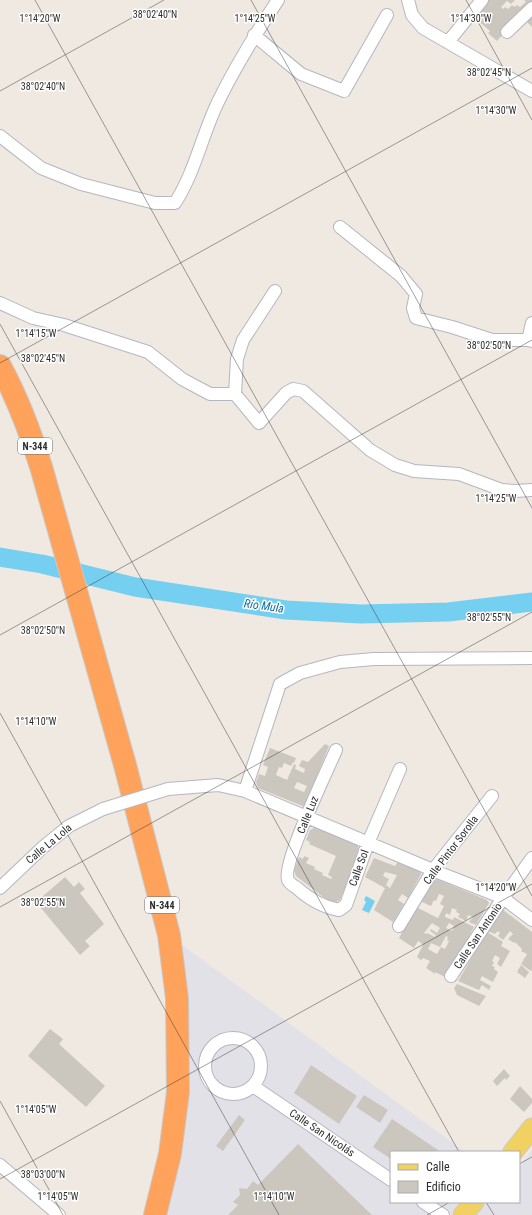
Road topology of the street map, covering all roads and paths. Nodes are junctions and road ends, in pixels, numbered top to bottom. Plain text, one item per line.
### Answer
1 (278, 0) edge
2 (408, 0) edge
3 (482, 0) edge
4 (532, 8) edge
5 (387, 15) dead end
6 (508, 32) dead end
7 (254, 35) junction
8 (448, 42) junction
9 (532, 91) edge
10 (0, 136) edge
11 (340, 227) dead end
12 (275, 291) dead end
13 (0, 303) edge
14 (532, 323) edge
15 (530, 340) edge
16 (0, 366) edge
17 (235, 394) junction
18 (532, 490) edge
19 (532, 658) edge
20 (336, 750) dead end
21 (400, 769) dead end
22 (244, 791) junction
23 (492, 796) dead end
24 (306, 817) junction
25 (368, 843) junction
26 (532, 858) edge
27 (433, 870) junction
28 (288, 881) joint
29 (0, 888) edge
30 (499, 896) junction
31 (532, 920) edge
32 (399, 926) dead end
33 (451, 976) dead end
34 (253, 1086) junction
35 (532, 1128) edge
36 (514, 1151) edge
37 (0, 1165) edge
38 (390, 1179) edge
39 (425, 1203) edge
40 (473, 1203) edge
41 (154, 1214) edge
42 (60, 1215) edge
43 (442, 1215) edge
44 (463, 1215) edge

1 - 7 street
2 - 8 street
3 - 8 street
4 - 6 street
5 - 7 street
7 - 10 street
8 - 9 street
11 - 15 street
12 - 17 street
13 - 17 street
14 - 15 street
16 - 41 highway, N-344
17 - 18 street
19 - 22 street
20 - 24 street, Calle Luz
21 - 25 street, Calle Sol
22 - 24 street, Calle La Lola
22 - 29 street, Calle La Lola, bridge
23 - 27 street, Calle Pintor Sorolla
24 - 25 street, Calle La Lola
24 - 28 street, Calle Luz
25 - 27 street, Calle La Lola
25 - 28 street, Calle Sol
26 - 30 street, Calle San Antonio
27 - 30 street, Calle La Lola
27 - 32 street, Calle Pintor Sorolla
30 - 31 street, Calle La Lola
30 - 33 street, Calle San Antonio
34 - 34 street
34 - 38 street, Calle San Nicolás
35 - 36 main road
37 - 42 street
39 - 43 street
40 - 44 main road

